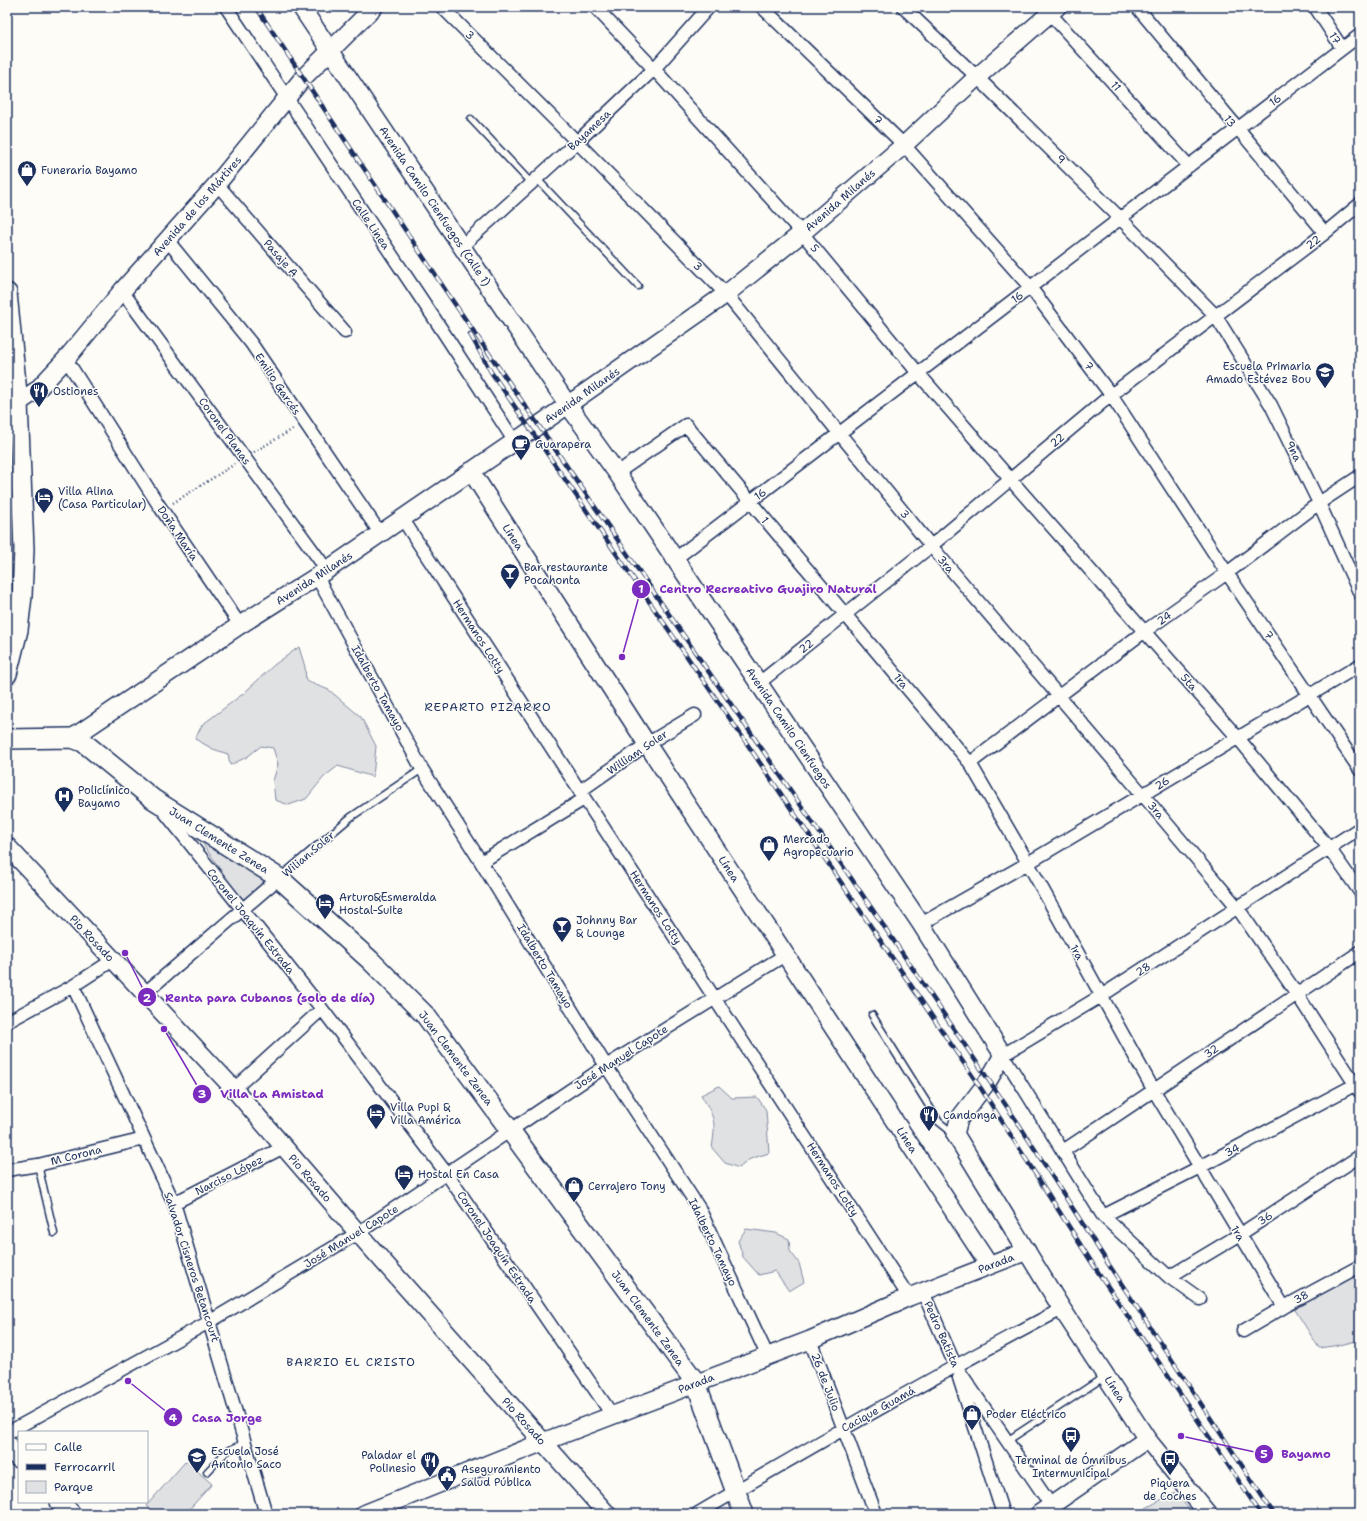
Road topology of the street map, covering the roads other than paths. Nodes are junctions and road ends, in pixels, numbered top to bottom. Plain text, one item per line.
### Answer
1 (226, 7) edge
2 (301, 7) edge
3 (374, 7) edge
4 (442, 7) edge
5 (595, 7) edge
6 (709, 7) edge
7 (762, 7) edge
8 (903, 7) edge
9 (1137, 7) edge
10 (1315, 7) edge
11 (1050, 9) edge
12 (1360, 35) edge
13 (1342, 48) junction
14 (331, 51) junction
15 (654, 69) junction
16 (977, 77) junction
17 (287, 97) junction
18 (471, 119) dead end
19 (1237, 129) junction
20 (577, 142) junction
21 (904, 145) junction
22 (1188, 166) junction
23 (534, 180) junction
24 (218, 184) junction
25 (1360, 204) edge
26 (1120, 218) junction
27 (802, 233) junction
28 (1325, 233) junction
29 (168, 241) junction
30 (462, 246) junction
31 (638, 286) dead end
32 (1030, 288) junction
33 (122, 291) junction
34 (7, 293) edge
35 (726, 294) junction
36 (1214, 315) junction
37 (345, 332) dead end
38 (66, 359) junction
39 (918, 373) junction
40 (1111, 395) junction
41 (18, 403) junction
42 (568, 405) junction
43 (839, 433) junction
44 (515, 442) junction
45 (471, 471) junction
46 (617, 473) junction
47 (1360, 476) edge
48 (1010, 479) junction
49 (750, 502) junction
50 (1319, 503) junction
51 (402, 518) junction
52 (380, 533) junction
53 (931, 546) junction
54 (675, 559) junction
55 (1227, 573) junction
56 (322, 574) junction
57 (1360, 594) edge
58 (845, 615) junction
59 (240, 625) junction
60 (1144, 631) junction
61 (1360, 665) edge
62 (7, 674) edge
63 (759, 683) junction
64 (1310, 695) junction
65 (1058, 696) junction
66 (695, 715) dead end
67 (72, 738) junction
68 (1238, 738) junction
69 (7, 739) edge
70 (647, 744) junction
71 (970, 764) junction
72 (422, 769) junction
73 (1360, 770) edge
74 (582, 795) junction
75 (1143, 795) junction
76 (153, 799) junction
77 (1360, 828) edge
78 (7, 846) edge
79 (1329, 848) junction
80 (482, 862) junction
81 (1028, 863) junction
82 (279, 878) junction
83 (1360, 892) edge
84 (1237, 907) junction
85 (242, 910) junction
86 (921, 924) junction
87 (1360, 952) edge
88 (785, 955) junction
89 (113, 960) junction
90 (73, 986) junction
91 (145, 993) junction
92 (1297, 994) junction
93 (1101, 996) junction
94 (716, 997) junction
95 (322, 1009) junction
96 (872, 1015) dead end
97 (7, 1022) edge
98 (1003, 1055) junction
99 (606, 1066) junction
100 (1359, 1086) edge
101 (234, 1089) junction
102 (1153, 1089) junction
103 (510, 1130) junction
104 (955, 1134) junction
105 (144, 1139) junction
106 (284, 1147) junction
107 (1063, 1151) junction
108 (1360, 1156) edge
109 (38, 1165) junction
110 (1200, 1167) junction
111 (7, 1170) edge
112 (447, 1174) junction
113 (174, 1202) junction
114 (1103, 1216) junction
115 (54, 1233) dead end
116 (358, 1233) junction
117 (1239, 1235) junction
118 (1027, 1251) junction
119 (989, 1265) junction
120 (1360, 1266) edge
121 (1169, 1277) junction
122 (916, 1294) junction
123 (1200, 1299) dead end
124 (1284, 1307) junction
125 (1062, 1309) junction
126 (209, 1322) junction
127 (1243, 1331) dead end
128 (810, 1340) junction
129 (768, 1357) junction
130 (955, 1365) junction
131 (1106, 1375) junction
132 (696, 1383) junction
133 (613, 1416) junction
134 (843, 1428) junction
135 (7, 1433) edge
136 (1147, 1439) junction
137 (1007, 1441) junction
138 (543, 1442) junction
139 (245, 1443) junction
140 (7, 1445) edge
141 (18, 1457) edge
142 (207, 1472) dead end
143 (736, 1491) junction
144 (61, 1503) edge
145 (393, 1509) edge
146 (1049, 1511) edge
147 (71, 1514) edge
148 (266, 1514) edge
149 (364, 1514) edge
150 (607, 1514) edge
151 (697, 1514) edge
152 (744, 1514) edge
153 (876, 1514) edge
154 (1003, 1514) edge
155 (1208, 1514) edge

1 - 17 street, Calle Linea
2 - 14 street, Avenida Camilo Cienfuegos (Calle 1)
3 - 14 street, Avenida de los Mártires
4 - 20 street, 3
5 - 15 street, 5
6 - 15 street, Bayamesa
7 - 21 street, 7
8 - 16 street, 9
9 - 19 street, 13
10 - 13 street, 17
11 - 16 street, Avenida Milanés
11 - 22 street, 11
12 - 13 street, 16
13 - 19 street, 16
14 - 17 street, Avenida de los Mártires
14 - 30 street, Avenida Camilo Cienfuegos (Calle 1)
15 - 20 street, Bayamesa
15 - 27 street, 5
16 - 21 street, Avenida Milanés
16 - 26 street, 9
17 - 24 street, Avenida de los Mártires
17 - 44 street, Calle Linea
18 - 23 lane
19 - 22 street, 16
19 - 28 street, 13
20 - 23 street, Bayamesa
20 - 35 street, 3
21 - 27 street, Avenida Milanés
21 - 32 street, 7
22 - 26 street, 16
23 - 30 street, Bayamesa
23 - 31 lane
24 - 29 street, Avenida de los Mártires
24 - 37 street, Pasaje A
25 - 28 street, 22
26 - 32 street, 16
26 - 36 street, 9
27 - 35 street, Avenida Milanés
27 - 39 street, 5
28 - 36 street, 22
29 - 33 street, Avenida de los Mártires
29 - 52 street, Emilio Garcés
30 - 42 street, Avenida Camilo Cienfuegos (Calle 1)
32 - 39 street, 16
32 - 40 street, 7
33 - 38 street, Avenida de los Mártires
33 - 56 street, Coronel Planas
34 - 41 main road
35 - 42 street, Avenida Milanés
35 - 43 street, 3
36 - 40 street, 22
36 - 50 street, 9na
38 - 41 street, Avenida de los Mártires
38 - 59 street, Doña María
39 - 43 street, 16
39 - 48 street, 5
40 - 48 street, 22
40 - 55 street, 7
41 - 62 main road
42 - 44 street, Avenida Milanés
42 - 46 street, Avenida Camilo Cienfuegos
43 - 49 street, 16
43 - 53 street, 3
44 - 45 street, Avenida Milanés
45 - 51 street, Avenida Milanés
45 - 70 street, Línea
46 - 49 street, 1
46 - 54 street, Avenida Camilo Cienfuegos
47 - 50 street, 24
48 - 53 street, 22
48 - 60 street, 5ta
49 - 54 street, 16
49 - 58 street, 1
50 - 55 street, 24
50 - 57 street, 9na
51 - 52 street, Avenida Milanés
51 - 74 street, Hermanos Lotty
52 - 56 street, Avenida Milanés
53 - 58 street, 22
53 - 65 street, 3ra
54 - 63 street, Avenida Camilo Cienfuegos
55 - 60 street, 24
55 - 64 street, 7
56 - 59 street, Avenida Milanés
56 - 72 street, Idalberto Tamayo
58 - 63 street, 22
58 - 71 street, 1ra
59 - 67 street, Avenida Milanés
60 - 65 street, 24
60 - 68 street, 5ta
61 - 64 street, 26
63 - 86 street, Avenida Camilo Cienfuegos
64 - 68 street, 26
64 - 73 street, 7
65 - 71 street, 24
65 - 75 street, 3ra
66 - 70 street, William Soler
67 - 69 main road, Juan Clemente Zenea
67 - 76 main road, Juan Clemente Zenea
68 - 75 street, 26
68 - 79 street, 5ta
70 - 74 street, William Soler
70 - 88 street, Línea
71 - 81 street, 1ra
72 - 80 street, Idalberto Tamayo
72 - 82 lane, Wilian Soler
74 - 80 street, William Soler
74 - 94 street, Hermanos Lotty
75 - 81 street, 26
75 - 84 street, 3ra
76 - 82 main road, Juan Clemente Zenea
76 - 85 street, Coronel Joaquín Estrada
77 - 79 street, 28
78 - 89 street, Pio Rosado
79 - 83 street, 5ta
79 - 84 street, 28
80 - 99 street, Idalberto Tamayo
81 - 86 street, 26
81 - 93 street, 1ra
82 - 85 street, Wilian Soler
82 - 103 main road, Juan Clemente Zenea
84 - 92 street, 3ra
84 - 93 street, 28
85 - 91 street, Wilian Soler
85 - 95 street, Coronel Joaquín Estrada
86 - 98 street, Avenida Camilo Cienfuegos
87 - 92 street, 32
88 - 94 street, José Manuel Capote
88 - 119 street, Línea
89 - 90 street
89 - 91 street, Pio Rosado
90 - 97 street
90 - 105 street, Salvador Cisneros Betancourt
91 - 101 street, Pio Rosado
92 - 100 street, 3ra
92 - 102 street, 32
93 - 98 street, 28
93 - 102 street, 1ra
94 - 99 street, José Manuel Capote
94 - 122 street, Hermanos Lotty
95 - 101 street
95 - 112 street, Coronel Joaquín Estrada
96 - 104 lane
98 - 104 street, 28
98 - 107 street
99 - 103 street, José Manuel Capote
99 - 129 street, Idalberto Tamayo
100 - 110 street, 34
101 - 106 street, Pio Rosado
102 - 107 street, 32
102 - 110 street, 1ra
103 - 112 street, José Manuel Capote
103 - 132 main road, Juan Clemente Zenea
104 - 118 street, Línea
105 - 109 street, M Corona
105 - 113 street, Salvador Cisneros Betancourt
106 - 113 street, Narciso López
106 - 116 street, Pio Rosado
107 - 114 street
108 - 117 street, 36
109 - 111 street, M Corona
109 - 115 lane
110 - 114 street, 34
110 - 117 street, 1ra
112 - 116 street, José Manuel Capote
112 - 133 street, Coronel Joaquín Estrada
113 - 126 street, Salvador Cisneros Betancourt
114 - 121 street
116 - 126 street, José Manuel Capote
116 - 138 street, Pio Rosado
117 - 121 street, 36
117 - 124 street, 1ra
118 - 119 street, Parada
118 - 125 street, Línea
119 - 122 street, Parada
120 - 124 street, 38
121 - 123 street
122 - 128 street, Parada
122 - 130 street, Pedro Batista
124 - 127 street, 38
125 - 130 street, Cacique Guamá
125 - 131 street, Línea
126 - 135 street, José Manuel Capote
126 - 139 street, Salvador Cisneros Betancourt
128 - 129 street, Parada
128 - 134 street, 26 de Julio
129 - 132 street, Parada
130 - 134 street, Cacique Guamá
130 - 137 street, Pedro Batista
130 - 154 street
131 - 136 street, Línea
131 - 137 lane
132 - 133 street, Parada
132 - 143 main road, Juan Clemente Zenea
133 - 138 street, Parada
134 - 143 street, Cacique Guamá
134 - 153 street, 26 de Julio
136 - 146 street
136 - 155 street, Línea
137 - 146 street, Pedro Batista
138 - 145 street, Parada
138 - 150 street, Pio Rosado
139 - 142 lane
139 - 148 street, Salvador Cisneros Betancourt
140 - 141 main road
143 - 151 street, Cacique Guamá
143 - 152 main road, Juan Clemente Zenea
144 - 147 main road
145 - 149 street, Parada

